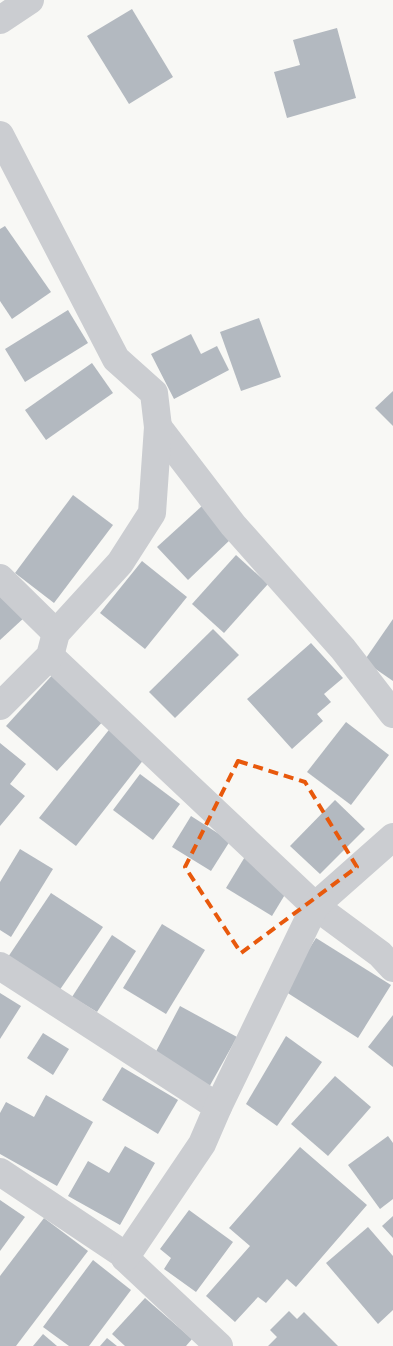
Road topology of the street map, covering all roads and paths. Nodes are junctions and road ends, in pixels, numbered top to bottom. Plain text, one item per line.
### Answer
1 (30, 0) edge
2 (0, 20) edge
3 (0, 135) edge
4 (158, 427) junction
5 (0, 578) edge
6 (53, 645) junction
7 (0, 706) edge
8 (393, 714) edge
9 (393, 837) edge
10 (315, 906) junction
11 (0, 966) edge
12 (393, 968) edge
13 (218, 1107) junction
14 (0, 1172) edge
15 (125, 1258) junction
16 (219, 1346) edge

1 - 2 street
3 - 4 street
4 - 6 street
4 - 8 street
5 - 6 street
6 - 7 street
6 - 10 street
9 - 10 street
10 - 12 street
10 - 13 street
11 - 13 street
13 - 15 street
14 - 15 street
15 - 16 street

